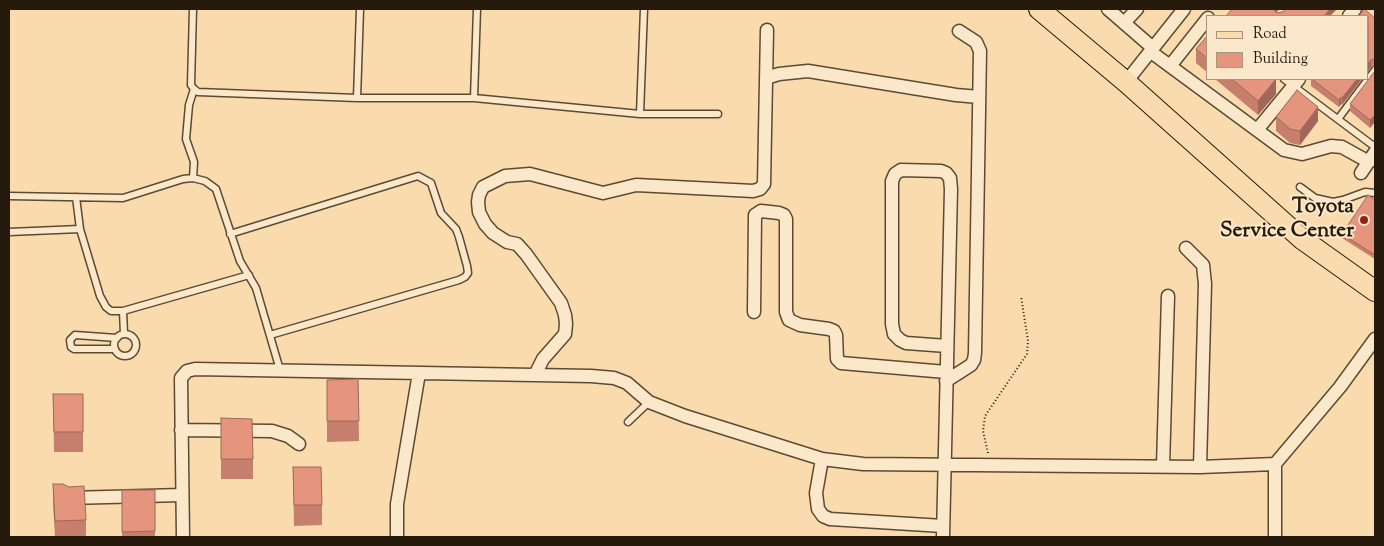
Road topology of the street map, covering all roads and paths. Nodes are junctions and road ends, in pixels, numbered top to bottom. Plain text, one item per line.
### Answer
1 (193, 9) edge
2 (360, 9) edge
3 (477, 9) edge
4 (644, 9) edge
5 (1039, 9) edge
6 (1108, 9) edge
7 (1137, 9) edge
8 (1184, 9) edge
9 (1206, 21) edge
10 (1124, 23) junction
11 (767, 30) dead end
12 (959, 31) dead end
13 (1152, 50) junction
14 (1170, 66) junction
15 (766, 78) junction
16 (1367, 80) edge
17 (1292, 81) edge
18 (1126, 82) junction
19 (194, 89) junction
20 (979, 97) junction
21 (357, 98) junction
22 (474, 98) junction
23 (640, 114) junction
24 (718, 114) dead end
25 (1338, 119) junction
26 (1257, 130) junction
27 (1375, 147) edge
28 (1368, 157) edge
29 (1361, 173) dead end
30 (193, 178) junction
31 (1300, 187) dead end
32 (1375, 193) edge
33 (9, 196) edge
34 (76, 197) junction
35 (80, 230) junction
36 (9, 232) edge
37 (230, 234) junction
38 (1186, 248) dead end
39 (249, 276) junction
40 (1375, 292) edge
41 (1021, 296) dead end
42 (1168, 296) dead end
43 (123, 311) junction
44 (754, 312) dead end
45 (124, 334) junction
46 (270, 335) junction
47 (117, 338) junction
48 (1375, 339) edge
49 (947, 346) junction
50 (115, 349) junction
51 (280, 370) junction
52 (419, 373) junction
53 (535, 375) junction
54 (946, 376) junction
55 (649, 402) junction
56 (628, 422) dead end
57 (181, 430) junction
58 (299, 444) dead end
59 (822, 459) junction
60 (1275, 464) junction
61 (944, 465) junction
62 (992, 465) junction
63 (1163, 466) junction
64 (1200, 467) junction
65 (182, 496) junction
66 (69, 498) edge
67 (943, 532) edge
68 (183, 537) edge
69 (397, 537) edge
70 (1275, 537) edge

1 - 19 lane
2 - 21 lane
3 - 22 lane
4 - 23 lane
5 - 18 main road
6 - 10 street
7 - 10 street
8 - 13 street
9 - 14 street
10 - 13 street
11 - 15 street
12 - 20 street
13 - 14 street
13 - 18 street
14 - 26 street
15 - 20 street
15 - 53 street
16 - 25 lane
17 - 25 lane
17 - 26 street
18 - 40 main road
19 - 21 lane
19 - 30 lane
20 - 54 street
21 - 22 lane
22 - 23 lane
23 - 24 lane
25 - 27 lane
26 - 28 street
28 - 29 street
30 - 34 lane
30 - 37 lane
31 - 32 lane
33 - 34 lane
34 - 35 lane
35 - 36 lane
35 - 43 lane
37 - 39 lane
37 - 46 lane
38 - 64 street
39 - 43 lane
39 - 46 lane
41 - 62 path
42 - 63 street
43 - 45 lane
44 - 54 street
45 - 47 lane
45 - 50 lane
46 - 51 lane
47 - 50 lane
47 - 50 lane
48 - 60 street
49 - 49 street
49 - 54 street
51 - 52 street
51 - 57 street
52 - 53 street
52 - 69 street
53 - 55 street
54 - 61 street
55 - 56 lane
55 - 59 street
57 - 58 street
57 - 65 street
59 - 61 street
59 - 67 street
60 - 64 street
60 - 70 street
61 - 62 street
61 - 67 street
62 - 63 street
63 - 64 street
65 - 66 street
65 - 68 street

